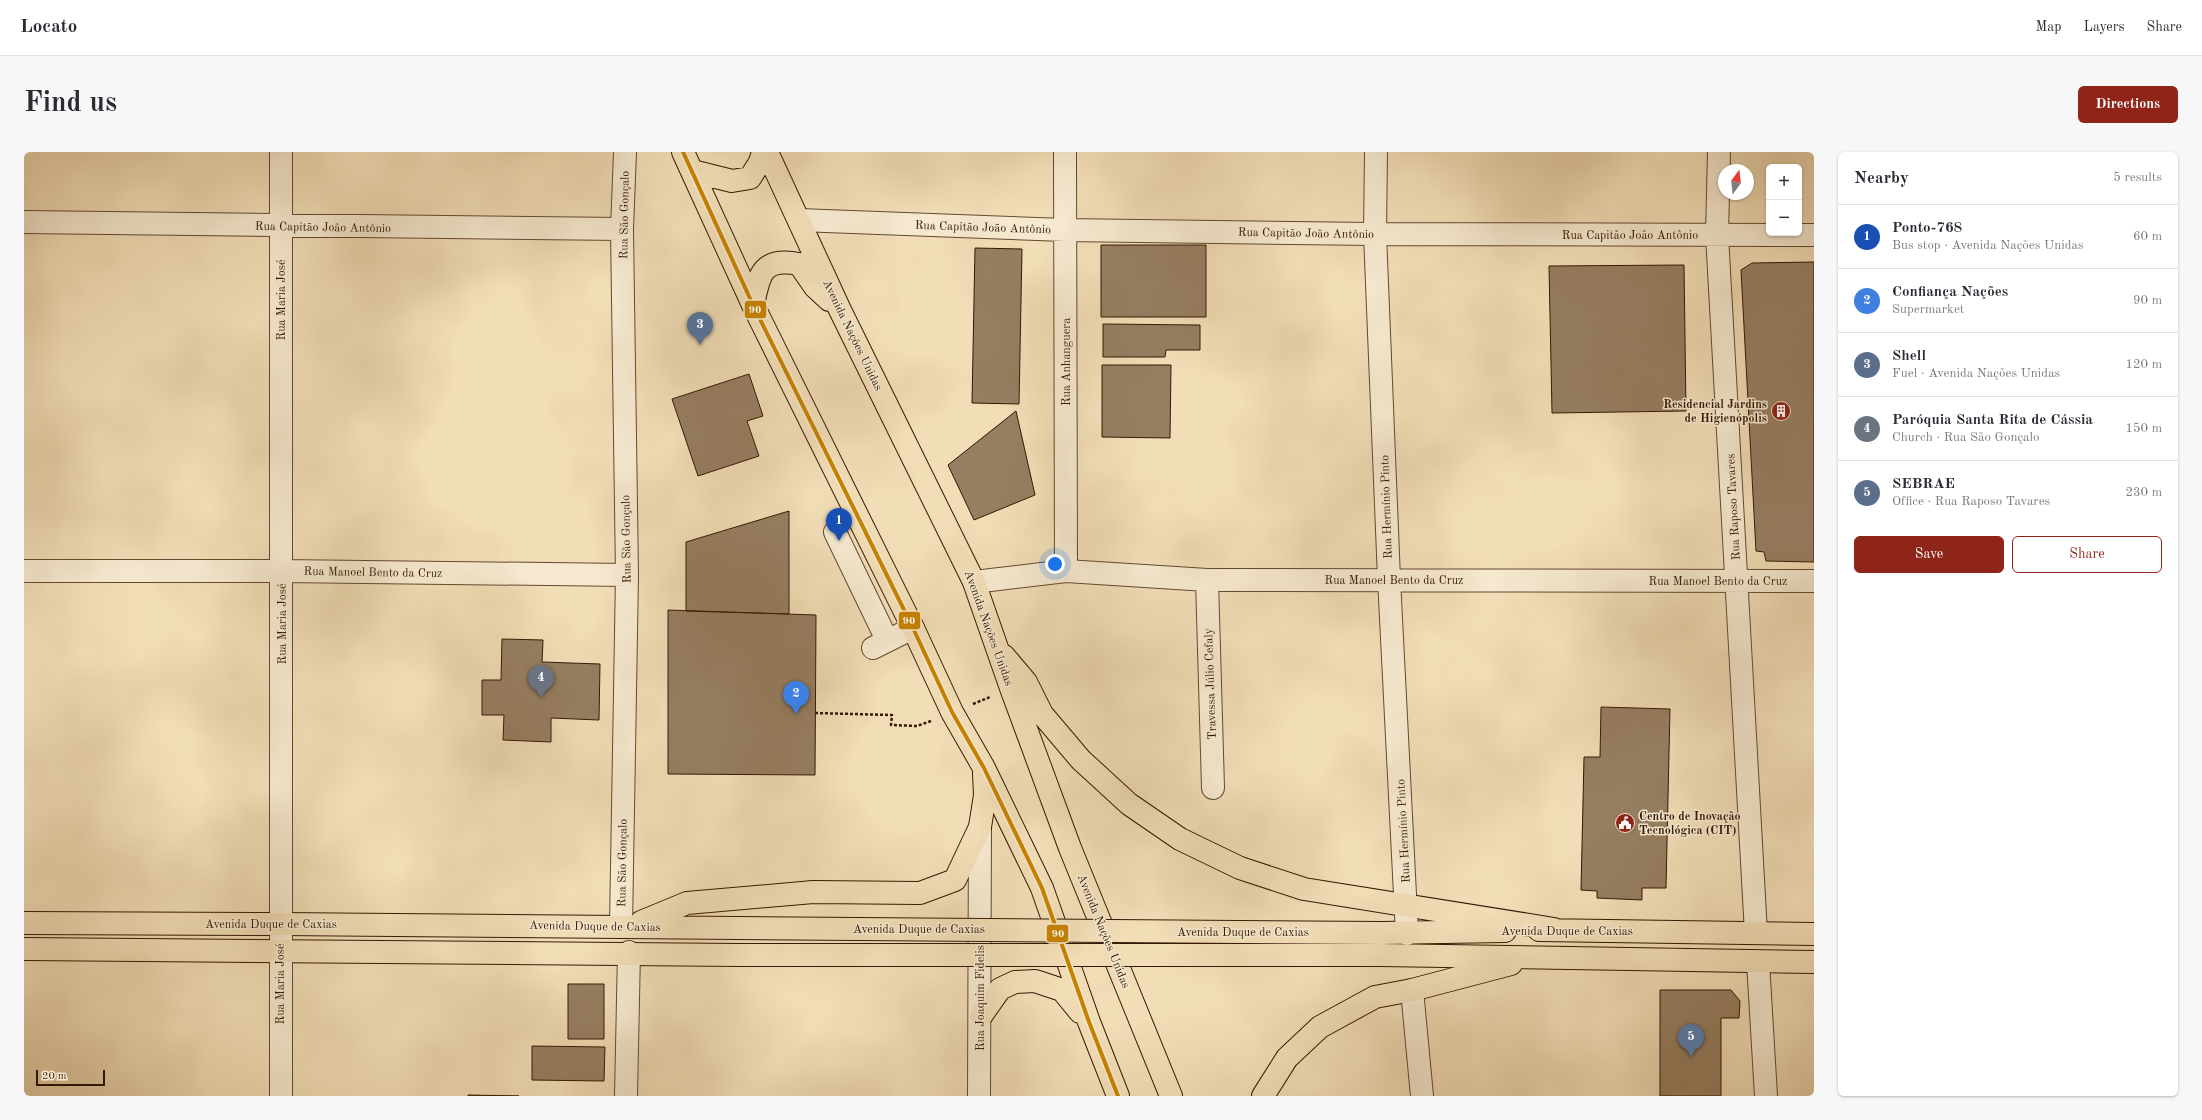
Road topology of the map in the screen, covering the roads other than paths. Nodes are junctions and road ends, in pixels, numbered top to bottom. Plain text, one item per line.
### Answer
1 (281, 152) edge
2 (625, 152) edge
3 (763, 152) edge
4 (767, 152) edge
5 (1064, 152) edge
6 (1376, 152) edge
7 (1719, 152) edge
8 (687, 162) edge
9 (799, 220) junction
10 (24, 222) edge
11 (281, 226) junction
12 (622, 229) junction
13 (1065, 230) junction
14 (1375, 234) junction
15 (1717, 235) junction
16 (1814, 235) edge
17 (753, 305) junction
18 (840, 310) junction
19 (835, 532) dead end
20 (24, 571) edge
21 (282, 571) junction
22 (1066, 572) junction
23 (627, 575) junction
24 (1389, 579) junction
25 (1207, 580) junction
26 (1814, 581) edge
27 (974, 582) junction
28 (1737, 582) junction
29 (913, 628) junction
30 (999, 651) junction
31 (984, 768) junction
32 (1213, 788) dead end
33 (980, 827) junction
34 (1407, 905) junction
35 (24, 924) edge
36 (280, 924) junction
37 (627, 926) junction
38 (1554, 929) junction
39 (1407, 934) junction
40 (1756, 934) junction
41 (1814, 934) edge
42 (24, 949) edge
43 (280, 951) junction
44 (629, 952) junction
45 (1539, 957) junction
46 (1758, 962) junction
47 (1814, 962) edge
48 (1412, 990) junction
49 (981, 1016) junction
50 (1089, 1022) junction
51 (281, 1096) edge
52 (626, 1096) edge
53 (979, 1096) edge
54 (1118, 1096) edge
55 (1171, 1096) edge
56 (1263, 1096) edge
57 (1422, 1096) edge
58 (1766, 1096) edge

1 - 11 street, Rua Maria José
2 - 12 street, Rua São Gonçalo
3 - 8 main road
4 - 9 main road, Avenida Nações Unidas
5 - 13 street, Rua Anhanguera
6 - 14 street, Rua Hermínio Pinto
7 - 15 street, Rua Raposo Tavares
8 - 17 main road
9 - 13 street, Rua Capitão João Antônio
9 - 18 main road, Avenida Nações Unidas
10 - 11 street, Rua Capitão João Antônio
11 - 12 street, Rua Capitão João Antônio
11 - 21 street, Rua Maria José
12 - 23 street, Rua São Gonçalo
13 - 14 street, Rua Capitão João Antônio
13 - 22 street, Rua Anhanguera
14 - 15 street, Rua Capitão João Antônio
14 - 24 street, Rua Hermínio Pinto
15 - 16 street, Rua Capitão João Antônio
15 - 28 street, Rua Raposo Tavares
17 - 18 main road
17 - 29 main road
18 - 27 main road, Avenida Nações Unidas
19 - 29 street
20 - 21 street, Rua Manoel Bento da Cruz
21 - 23 street, Rua Manoel Bento da Cruz
21 - 36 street, Rua Maria José
22 - 25 street, Rua Manoel Bento da Cruz
22 - 27 street, Rua Manoel Bento da Cruz
23 - 37 street, Rua São Gonçalo
24 - 25 street, Rua Manoel Bento da Cruz
24 - 28 street, Rua Manoel Bento da Cruz
24 - 34 street, Rua Hermínio Pinto
25 - 32 street, Travessa Júlio Cefaly
26 - 28 street, Rua Manoel Bento da Cruz
27 - 30 main road, Avenida Nações Unidas
28 - 40 street, Rua Raposo Tavares
29 - 31 main road
30 - 34 main road
30 - 55 main road, Avenida Nações Unidas
31 - 33 main road
31 - 50 main road
33 - 37 main road
33 - 49 street, Rua Joaquim Fidelis
34 - 38 main road
34 - 39 street, Rua Hermínio Pinto
35 - 36 main road, Avenida Duque de Caxias
36 - 37 main road, Avenida Duque de Caxias
36 - 43 street, Rua Maria José
37 - 39 main road, Avenida Duque de Caxias, bridge
38 - 39 main road, Avenida Duque de Caxias
38 - 40 main road, Avenida Duque de Caxias
40 - 41 main road, Avenida Duque de Caxias
42 - 43 main road, Avenida Duque de Caxias
43 - 44 main road, Avenida Duque de Caxias
43 - 51 street, Rua Maria José
44 - 45 main road, Avenida Duque de Caxias, bridge
44 - 52 street
45 - 46 main road, Avenida Duque de Caxias
45 - 48 main road
46 - 47 main road, Avenida Duque de Caxias
46 - 58 street
48 - 56 main road
48 - 57 street
49 - 50 main road
49 - 53 street, Rua Joaquim Fidelis
50 - 54 main road

